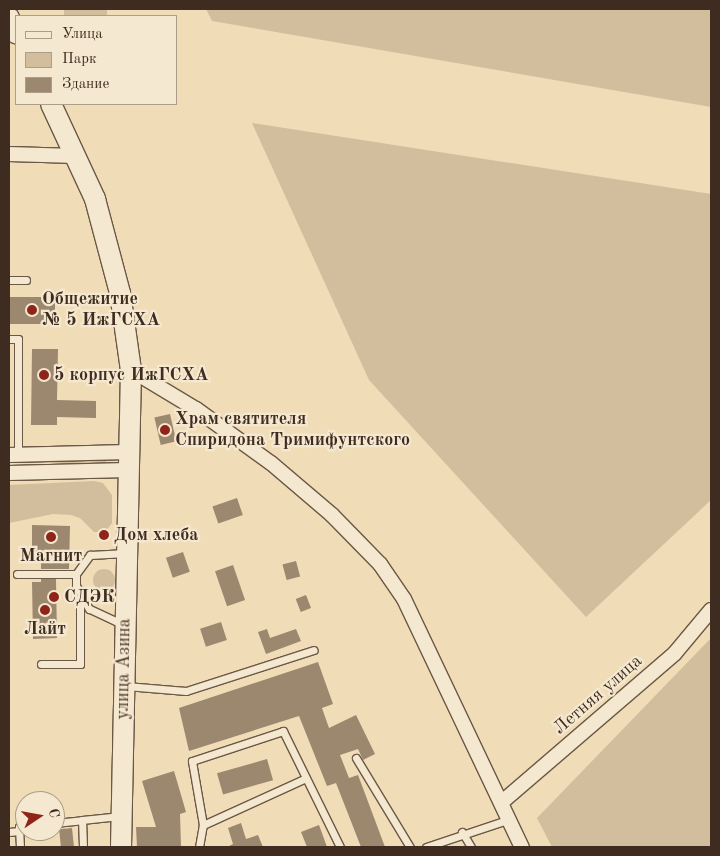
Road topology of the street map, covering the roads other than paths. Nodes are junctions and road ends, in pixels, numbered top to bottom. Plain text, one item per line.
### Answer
1 (9, 18) edge
2 (15, 31) edge
3 (51, 105) edge
4 (9, 154) edge
5 (76, 156) junction
6 (9, 280) edge
7 (26, 280) dead end
8 (9, 339) edge
9 (131, 370) junction
10 (14, 454) edge
11 (128, 461) junction
12 (9, 473) edge
13 (126, 553) junction
14 (16, 574) dead end
15 (76, 574) junction
16 (80, 597) junction
17 (711, 610) edge
18 (125, 625) junction
19 (314, 650) dead end
20 (41, 664) dead end
21 (124, 686) junction
22 (356, 758) dead end
23 (306, 778) junction
24 (502, 802) junction
25 (122, 816) junction
26 (510, 819) junction
27 (82, 820) junction
28 (65, 822) edge
29 (203, 825) junction
30 (462, 832) junction
31 (83, 847) edge
32 (122, 847) edge
33 (200, 847) edge
34 (340, 847) edge
35 (410, 847) edge
36 (426, 847) edge
37 (471, 847) edge
38 (522, 847) edge

1 - 2 street
3 - 5 street, улица Азина
4 - 5 street
5 - 9 street, улица Азина
6 - 7 lane
8 - 10 lane
9 - 11 street, улица Азина
9 - 24 street
10 - 11 street
11 - 12 street
11 - 13 street, улица Азина
13 - 15 lane
13 - 18 street, улица Азина
14 - 15 lane
15 - 16 lane
16 - 18 lane
16 - 20 lane
17 - 24 street, Летняя улица
18 - 21 street, улица Азина
19 - 21 lane
21 - 25 street, улица Азина
22 - 35 lane
23 - 29 lane
23 - 29 lane
23 - 34 lane
24 - 26 street
25 - 27 lane
25 - 32 street, улица Азина
26 - 30 lane
26 - 38 street
27 - 28 lane
27 - 31 lane
29 - 33 lane
30 - 36 lane
30 - 37 lane

